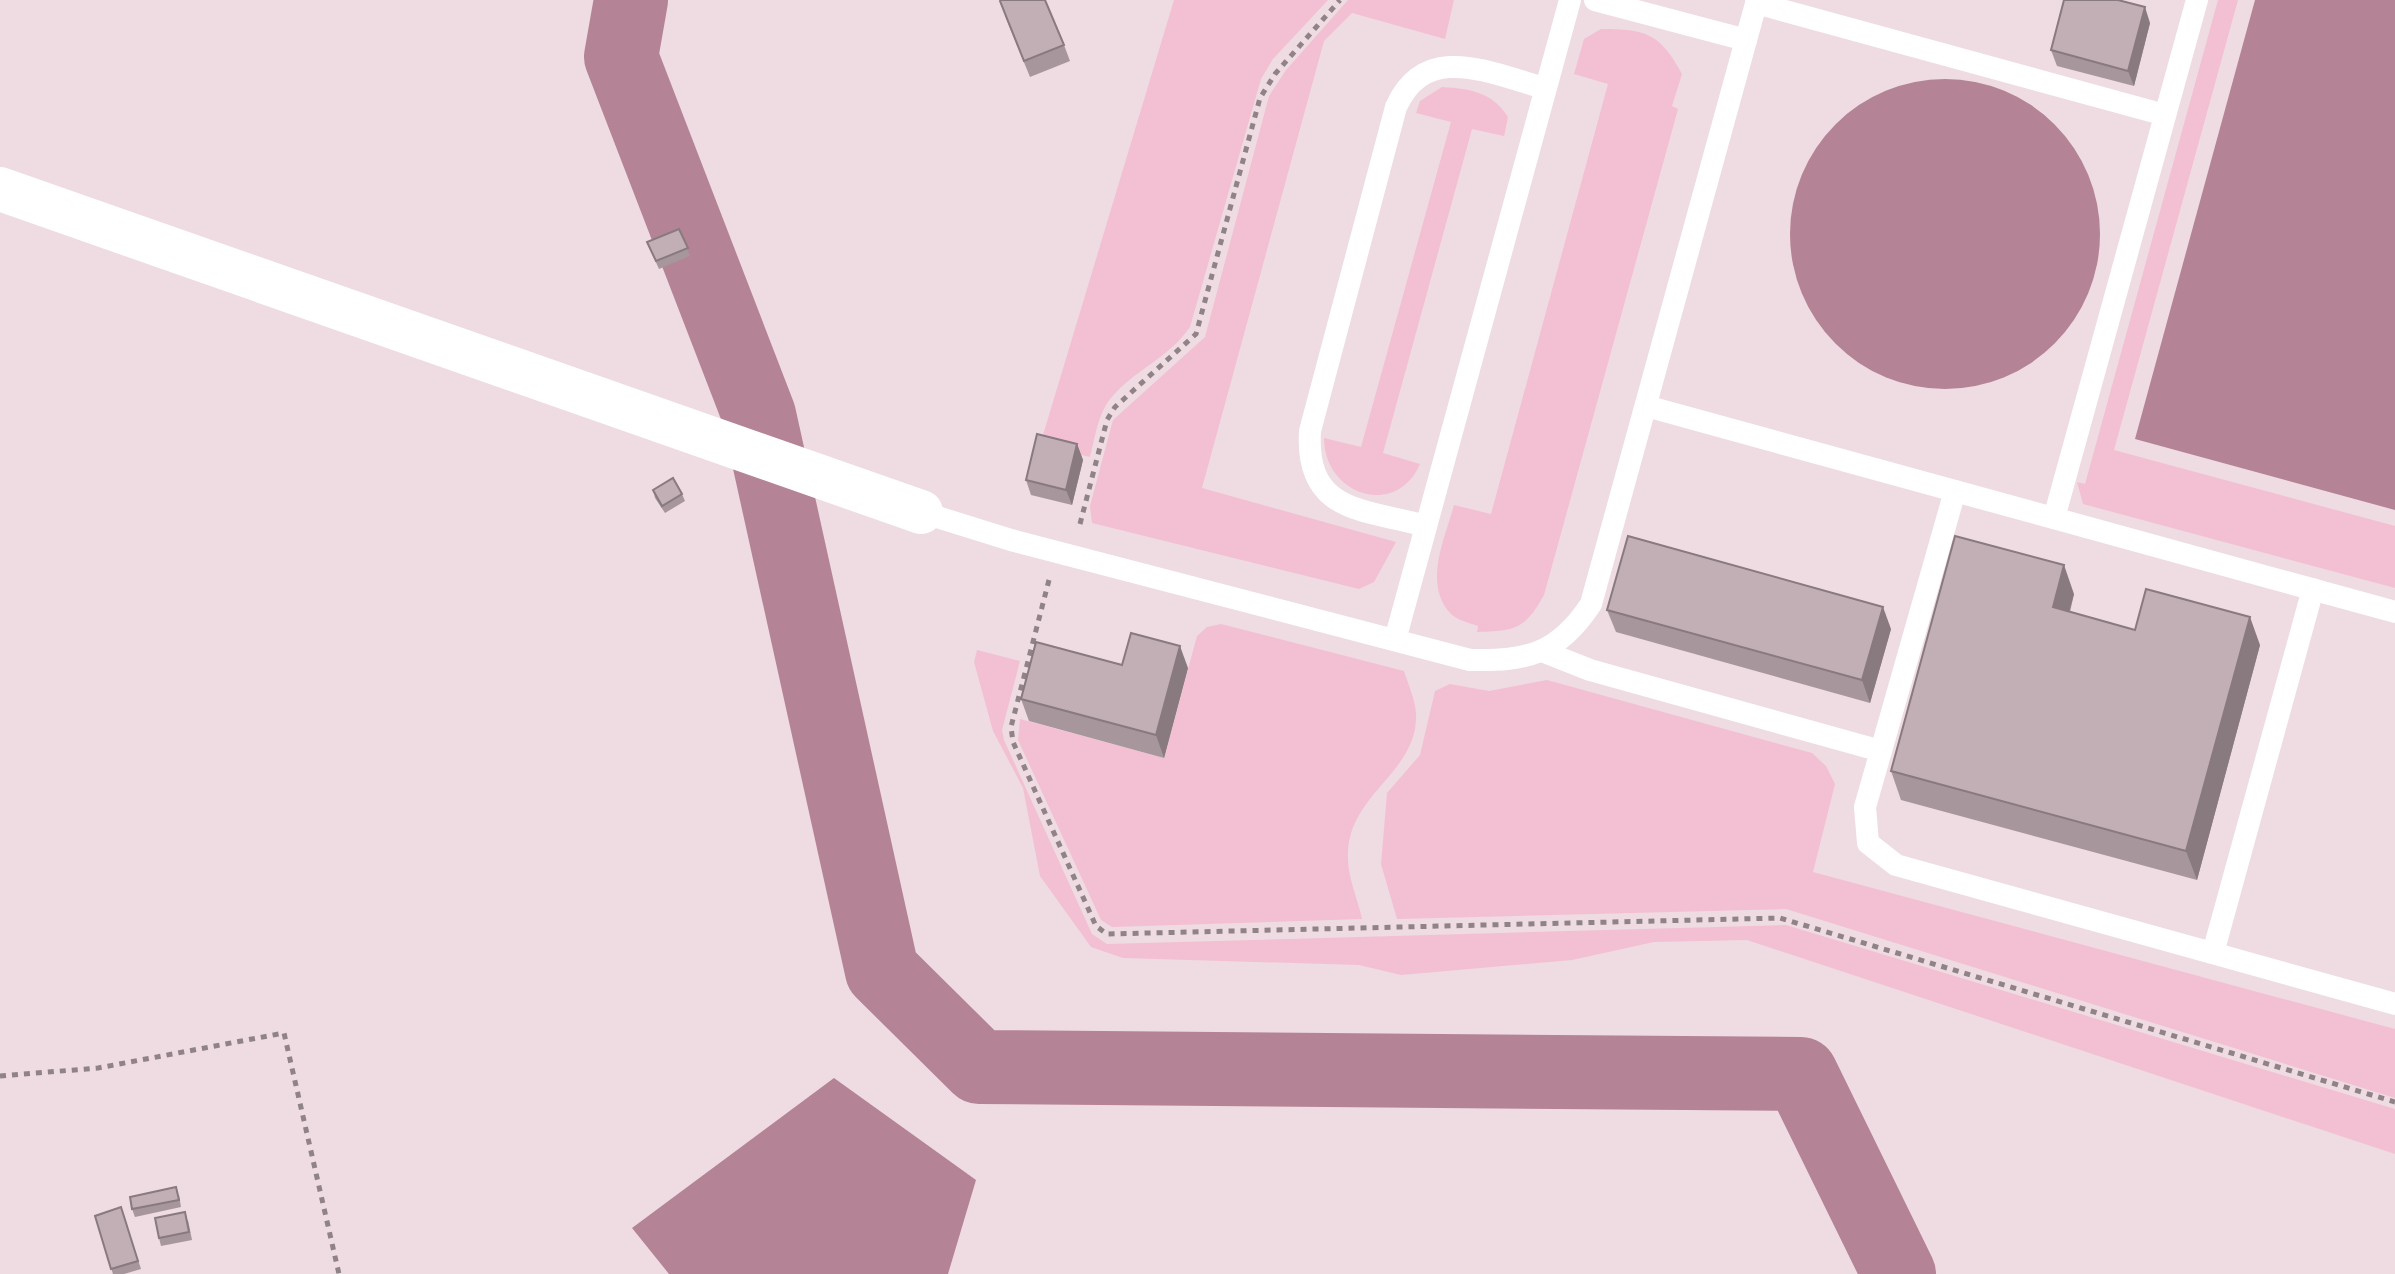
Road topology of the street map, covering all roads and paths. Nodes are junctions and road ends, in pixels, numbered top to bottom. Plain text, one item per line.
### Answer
1 (1340, 0) edge
2 (1570, 0) edge
3 (1595, 0) edge
4 (2197, 0) edge
5 (1757, 1) edge
6 (1746, 40) junction
7 (1545, 88) junction
8 (2165, 115) junction
9 (0, 189) edge
10 (1646, 406) junction
11 (1955, 491) junction
12 (921, 512) joint
13 (2054, 518) junction
14 (1426, 526) junction
15 (1064, 554) junction
16 (2313, 589) junction
17 (2395, 612) edge
18 (1395, 640) junction
19 (1542, 651) junction
20 (1881, 751) junction
21 (2213, 953) junction
22 (2395, 1004) edge
23 (0, 1076) edge
24 (2395, 1102) edge
25 (339, 1274) edge

1 - 15 path
2 - 7 lane
3 - 6 lane
4 - 8 lane
5 - 6 lane
5 - 8 lane
6 - 10 lane
7 - 14 lane
7 - 14 lane
8 - 13 lane
9 - 12 street
10 - 11 lane
10 - 19 lane
11 - 13 lane
11 - 20 lane
12 - 15 lane
13 - 16 lane
14 - 18 lane
15 - 18 lane
15 - 24 path
16 - 17 lane
16 - 21 lane
18 - 19 lane
19 - 20 lane
20 - 21 lane
21 - 22 lane
23 - 25 path

